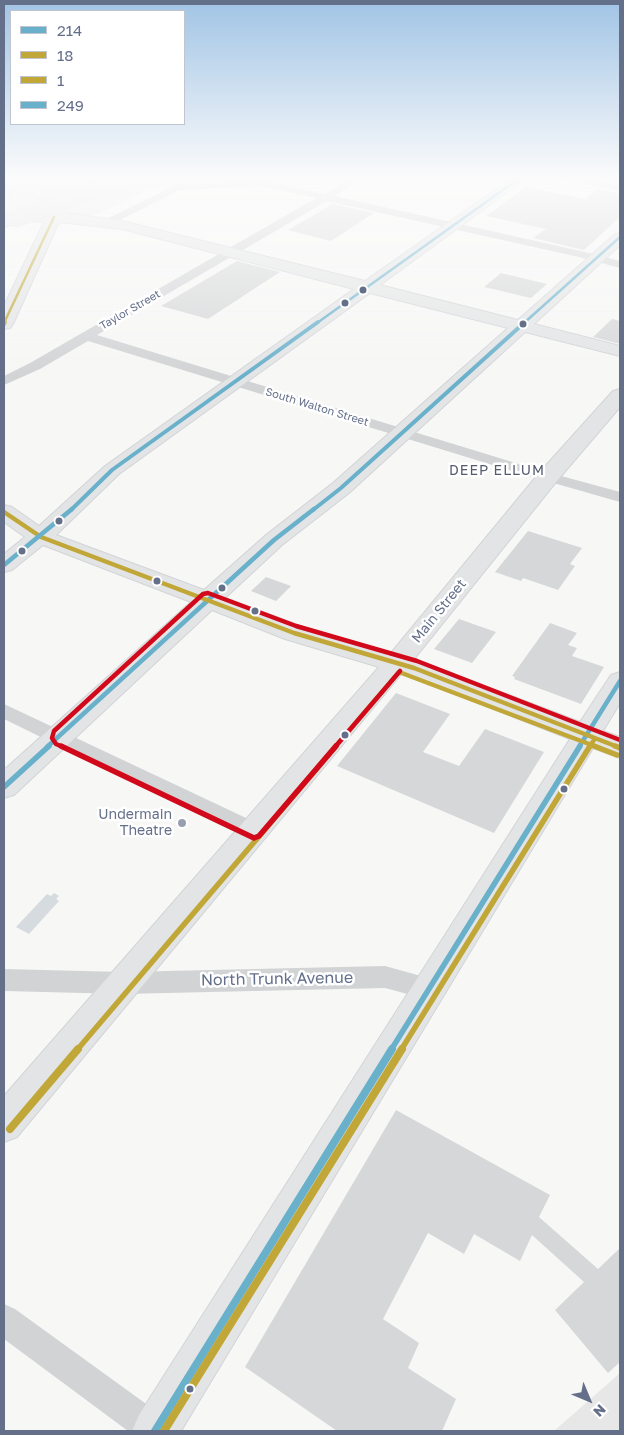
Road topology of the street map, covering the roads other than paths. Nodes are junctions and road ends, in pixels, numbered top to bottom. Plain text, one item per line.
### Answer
1 (41, 244) edge
2 (197, 244) edge
3 (243, 244) edge
4 (429, 244) edge
5 (532, 244) edge
6 (613, 244) edge
7 (229, 252) junction
8 (597, 259) junction
9 (620, 265) edge
10 (368, 287) junction
11 (4, 324) edge
12 (524, 326) junction
13 (86, 336) junction
14 (620, 351) edge
15 (4, 381) edge
16 (234, 382) junction
17 (620, 395) edge
18 (403, 433) junction
19 (548, 477) junction
20 (620, 497) edge
21 (4, 512) edge
22 (41, 537) junction
23 (4, 565) edge
24 (208, 600) junction
25 (397, 663) junction
26 (620, 681) edge
27 (4, 711) edge
28 (588, 736) junction
29 (59, 737) junction
30 (620, 748) edge
31 (4, 787) edge
32 (253, 831) junction
33 (4, 980) edge
34 (123, 983) junction
35 (430, 990) junction
36 (4, 1124) edge
37 (4, 1320) edge
38 (155, 1431) edge

1 - 11 main road
2 - 7 main road
3 - 7 street, Taylor Street
4 - 10 main road
5 - 8 street
6 - 8 main road
7 - 10 main road
7 - 13 street, Taylor Street
8 - 9 street
8 - 12 main road
10 - 12 main road
10 - 16 main road
12 - 14 main road
12 - 18 main road
13 - 15 street, Taylor Street
13 - 16 street, South Walton Street
16 - 18 street, South Walton Street
16 - 22 main road
17 - 19 main road, Main Street
18 - 19 street, South Walton Street
18 - 24 main road
19 - 20 street, South Walton Street
19 - 25 main road, Main Street
21 - 22 main road
22 - 23 main road
22 - 24 main road
24 - 25 main road
24 - 29 main road
25 - 28 main road
25 - 32 main road, Main Street
26 - 28 main road
27 - 29 street
28 - 30 main road
28 - 35 main road
29 - 31 main road
29 - 32 street
32 - 34 main road, Main Street
33 - 34 street, North Trunk Avenue
34 - 35 street, North Trunk Avenue
34 - 36 main road, Main Street
35 - 38 main road
37 - 38 street

